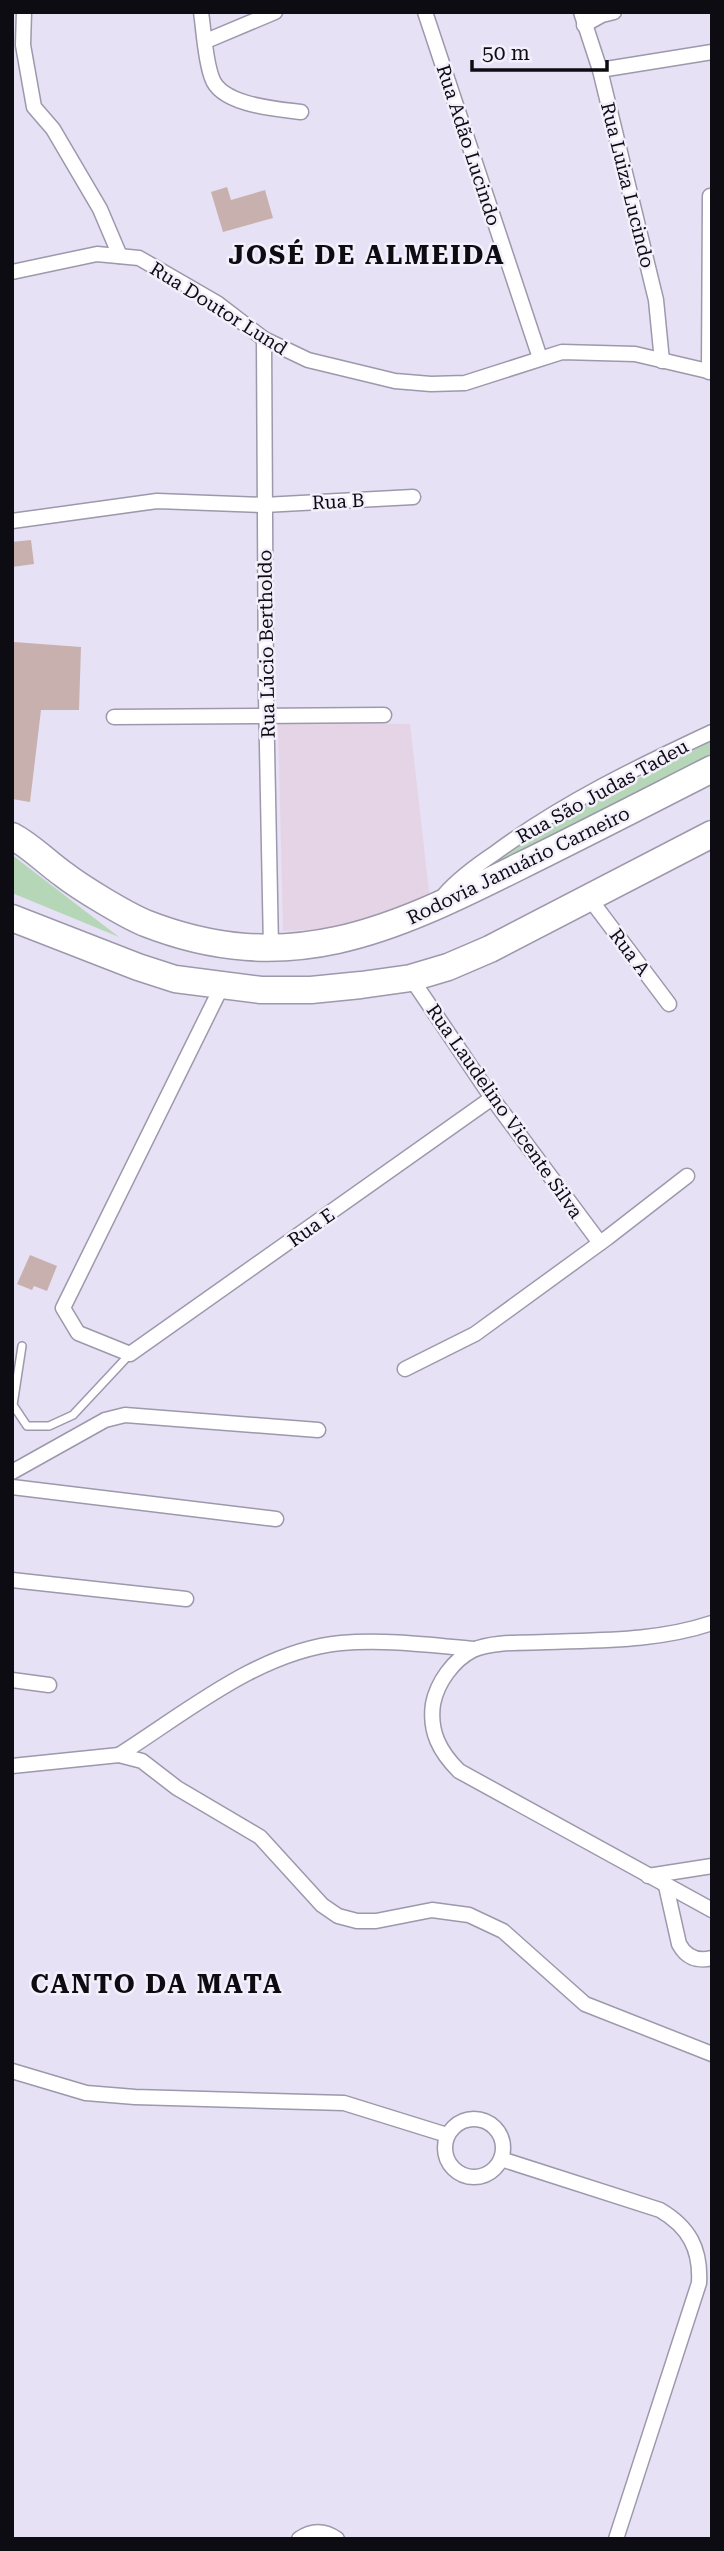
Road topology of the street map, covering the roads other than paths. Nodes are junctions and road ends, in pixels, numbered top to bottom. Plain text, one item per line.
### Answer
1 (24, 12) edge
2 (201, 12) edge
3 (275, 12) edge
4 (425, 12) edge
5 (614, 12) edge
6 (582, 19) edge
7 (206, 41) junction
8 (712, 52) edge
9 (600, 71) junction
10 (300, 112) dead end
11 (712, 196) edge
12 (120, 256) junction
13 (12, 272) edge
14 (264, 339) junction
15 (540, 358) junction
16 (662, 361) junction
17 (710, 372) edge
18 (413, 497) dead end
19 (264, 505) junction
20 (12, 520) edge
21 (266, 714) junction
22 (384, 715) dead end
23 (114, 717) dead end
24 (712, 732) edge
25 (712, 769) edge
26 (712, 834) edge
27 (12, 836) edge
28 (590, 899) junction
29 (432, 910) junction
30 (12, 918) edge
31 (271, 948) junction
32 (411, 978) junction
33 (222, 986) junction
34 (669, 1004) dead end
35 (492, 1098) junction
36 (687, 1175) dead end
37 (600, 1243) junction
38 (22, 1346) dead end
39 (130, 1354) junction
40 (405, 1369) dead end
41 (318, 1430) dead end
42 (12, 1472) edge
43 (12, 1487) edge
44 (276, 1519) dead end
45 (12, 1580) edge
46 (186, 1599) dead end
47 (712, 1623) edge
48 (474, 1649) junction
49 (12, 1680) edge
50 (49, 1685) dead end
51 (119, 1755) junction
52 (12, 1766) edge
53 (712, 1866) edge
54 (648, 1876) junction
55 (666, 1886) junction
56 (712, 1910) edge
57 (712, 1958) edge
58 (712, 2054) edge
59 (12, 2071) edge
60 (447, 2135) junction
61 (501, 2159) junction
62 (299, 2539) edge
63 (337, 2539) edge
64 (616, 2539) edge

1 - 12 street
2 - 7 street
3 - 7 street
4 - 15 street, Rua Adão Lucindo
5 - 6 street
6 - 9 street, Rua Luiza Lucindo
7 - 10 street
8 - 9 street
9 - 16 street, Rua Luiza Lucindo
11 - 17 street
12 - 13 street, Rua Doutor Lund
12 - 14 street, Rua Doutor Lund
14 - 15 street, Rua Doutor Lund
14 - 19 street, Rua Lúcio Bertholdo
15 - 16 street, Rua Doutor Lund
16 - 17 street, Rua Doutor Lund
18 - 19 street, Rua B
19 - 20 street, Rua B
19 - 21 street, Rua Lúcio Bertholdo
21 - 22 street
21 - 23 street
21 - 31 street, Rua Lúcio Bertholdo
24 - 29 street, Rua São Judas Tadeu
25 - 29 highway, Rodovia Januário Carneiro
26 - 28 highway
27 - 31 highway, Rodovia Januário Carneiro
28 - 32 highway
28 - 34 street, Rua A
29 - 31 highway, Rodovia Januário Carneiro
30 - 33 highway
32 - 33 highway
32 - 35 street, Rua Laudelino Vicente Silva
33 - 39 street
35 - 37 street, Rua Laudelino Vicente Silva
35 - 39 street, Rua E
36 - 37 street
37 - 40 street
38 - 39 lane
41 - 42 street
43 - 44 street
45 - 46 street
47 - 48 street
48 - 51 street
48 - 54 street
49 - 50 street
51 - 52 street
51 - 58 street
53 - 54 street
54 - 55 street
55 - 56 street
55 - 57 street
59 - 60 street
60 - 61 street
60 - 61 street
61 - 64 street
62 - 63 street

